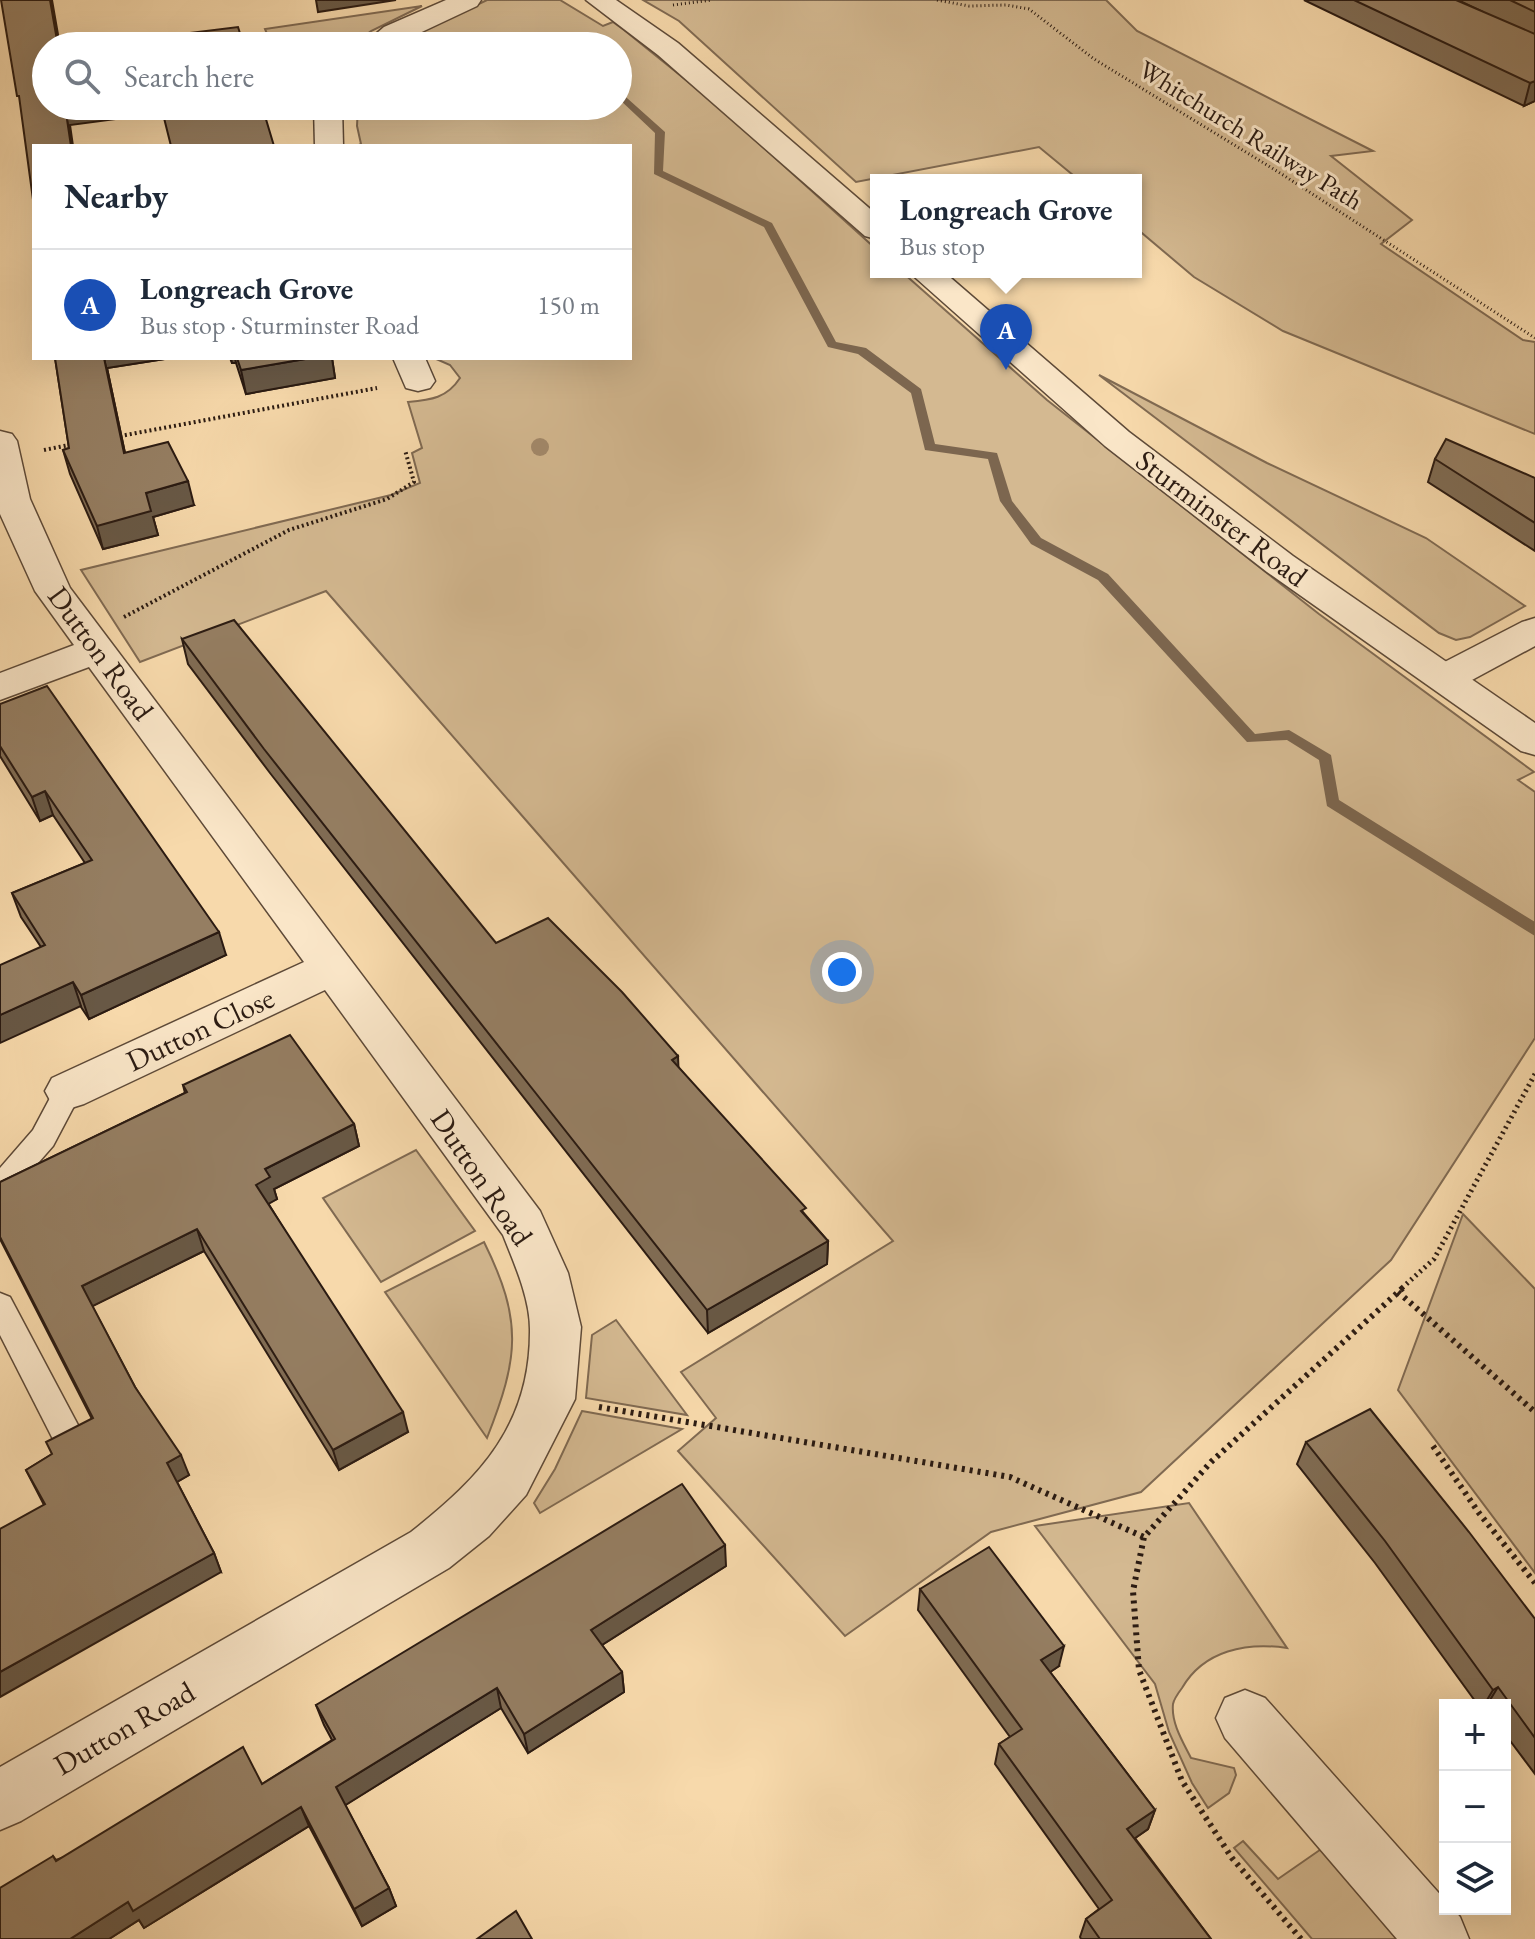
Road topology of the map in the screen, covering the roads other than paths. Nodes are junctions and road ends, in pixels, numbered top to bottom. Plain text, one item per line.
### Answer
1 (468, 0) edge
2 (599, 0) edge
3 (395, 32) edge
4 (328, 120) edge
5 (328, 144) edge
6 (870, 225) edge
7 (932, 278) edge
8 (1, 449) edge
9 (1535, 630) edge
10 (94, 644) junction
11 (1445, 678) junction
12 (0, 687) edge
13 (1535, 742) edge
14 (332, 968) junction
15 (68, 1091) joint
16 (0, 1187) edge
17 (0, 1306) edge
18 (68, 1437) edge
19 (1245, 1718) dead end
20 (0, 1800) edge
21 (1438, 1939) edge

1 - 3 street
2 - 6 street
4 - 5 street
7 - 11 street, Sturminster Road
8 - 10 street, Dutton Road
9 - 11 street
10 - 12 street
10 - 14 street, Dutton Road
11 - 13 street, Sturminster Road
14 - 15 street, Dutton Close
14 - 20 street, Dutton Road
15 - 16 lane
17 - 18 lane
19 - 21 street

